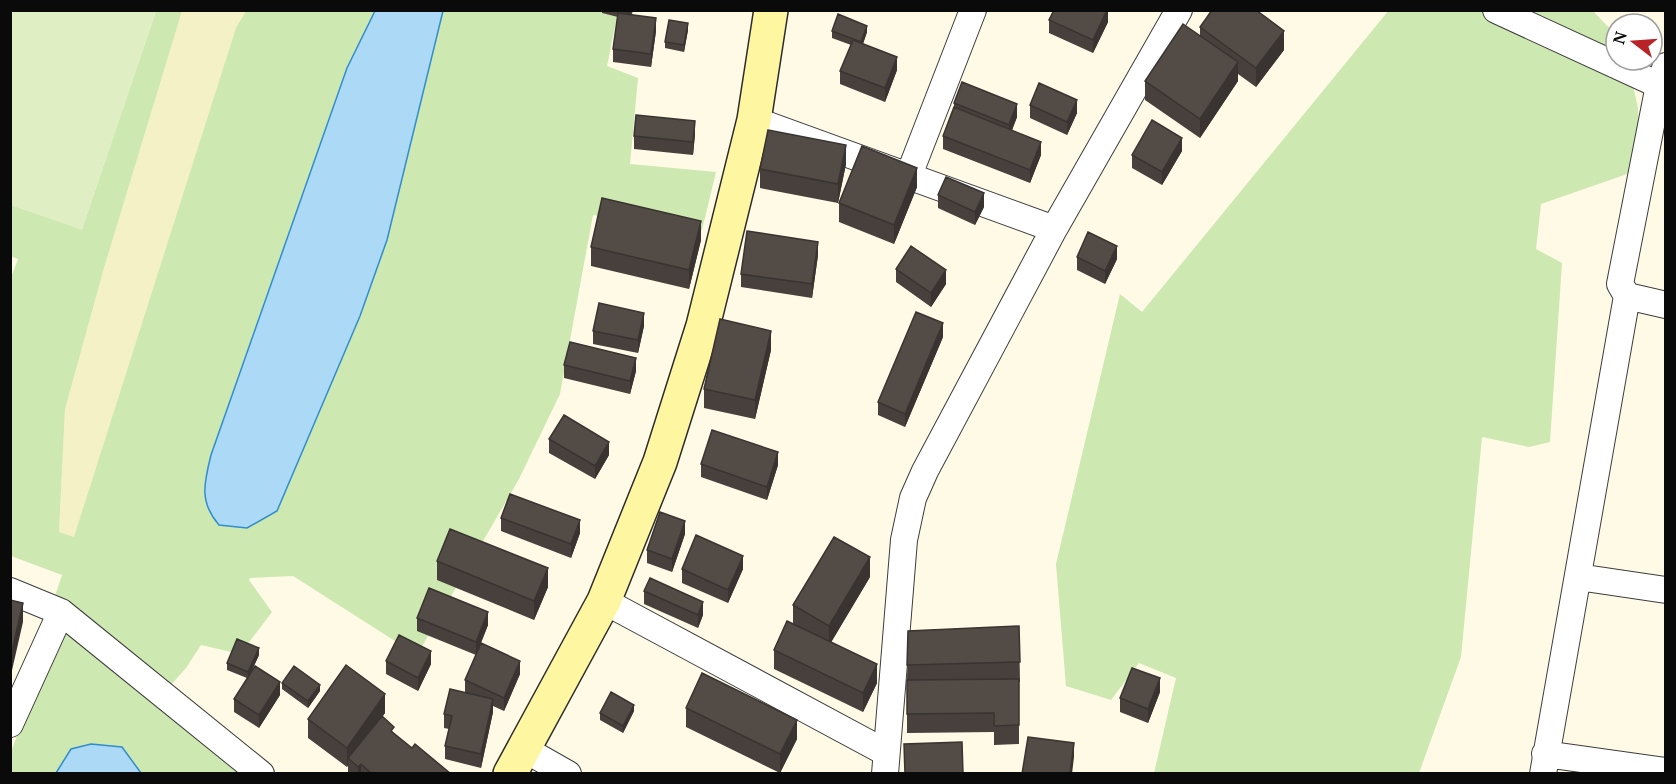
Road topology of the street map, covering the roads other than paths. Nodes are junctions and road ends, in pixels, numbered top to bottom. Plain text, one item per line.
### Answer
1 (771, 10) edge
2 (973, 10) edge
3 (1179, 10) edge
4 (1496, 10) edge
5 (1662, 76) edge
6 (754, 120) junction
7 (909, 175) junction
8 (1054, 229) junction
9 (1627, 296) junction
10 (1665, 305) edge
11 (1578, 577) junction
12 (1665, 590) edge
13 (10, 591) edge
14 (604, 601) junction
15 (61, 612) junction
16 (10, 724) edge
17 (517, 761) edge
18 (885, 763) edge
19 (1544, 764) edge
20 (1665, 771) edge
21 (261, 774) edge
22 (568, 774) edge

1 - 6 street
2 - 7 street
3 - 8 street
4 - 5 street
5 - 9 street
6 - 7 street
6 - 14 street
7 - 8 street
8 - 18 street
9 - 10 street
9 - 11 street
11 - 12 street
11 - 19 street
13 - 15 street
14 - 17 street
14 - 18 street
15 - 16 street
15 - 21 street
17 - 22 street
19 - 20 street

